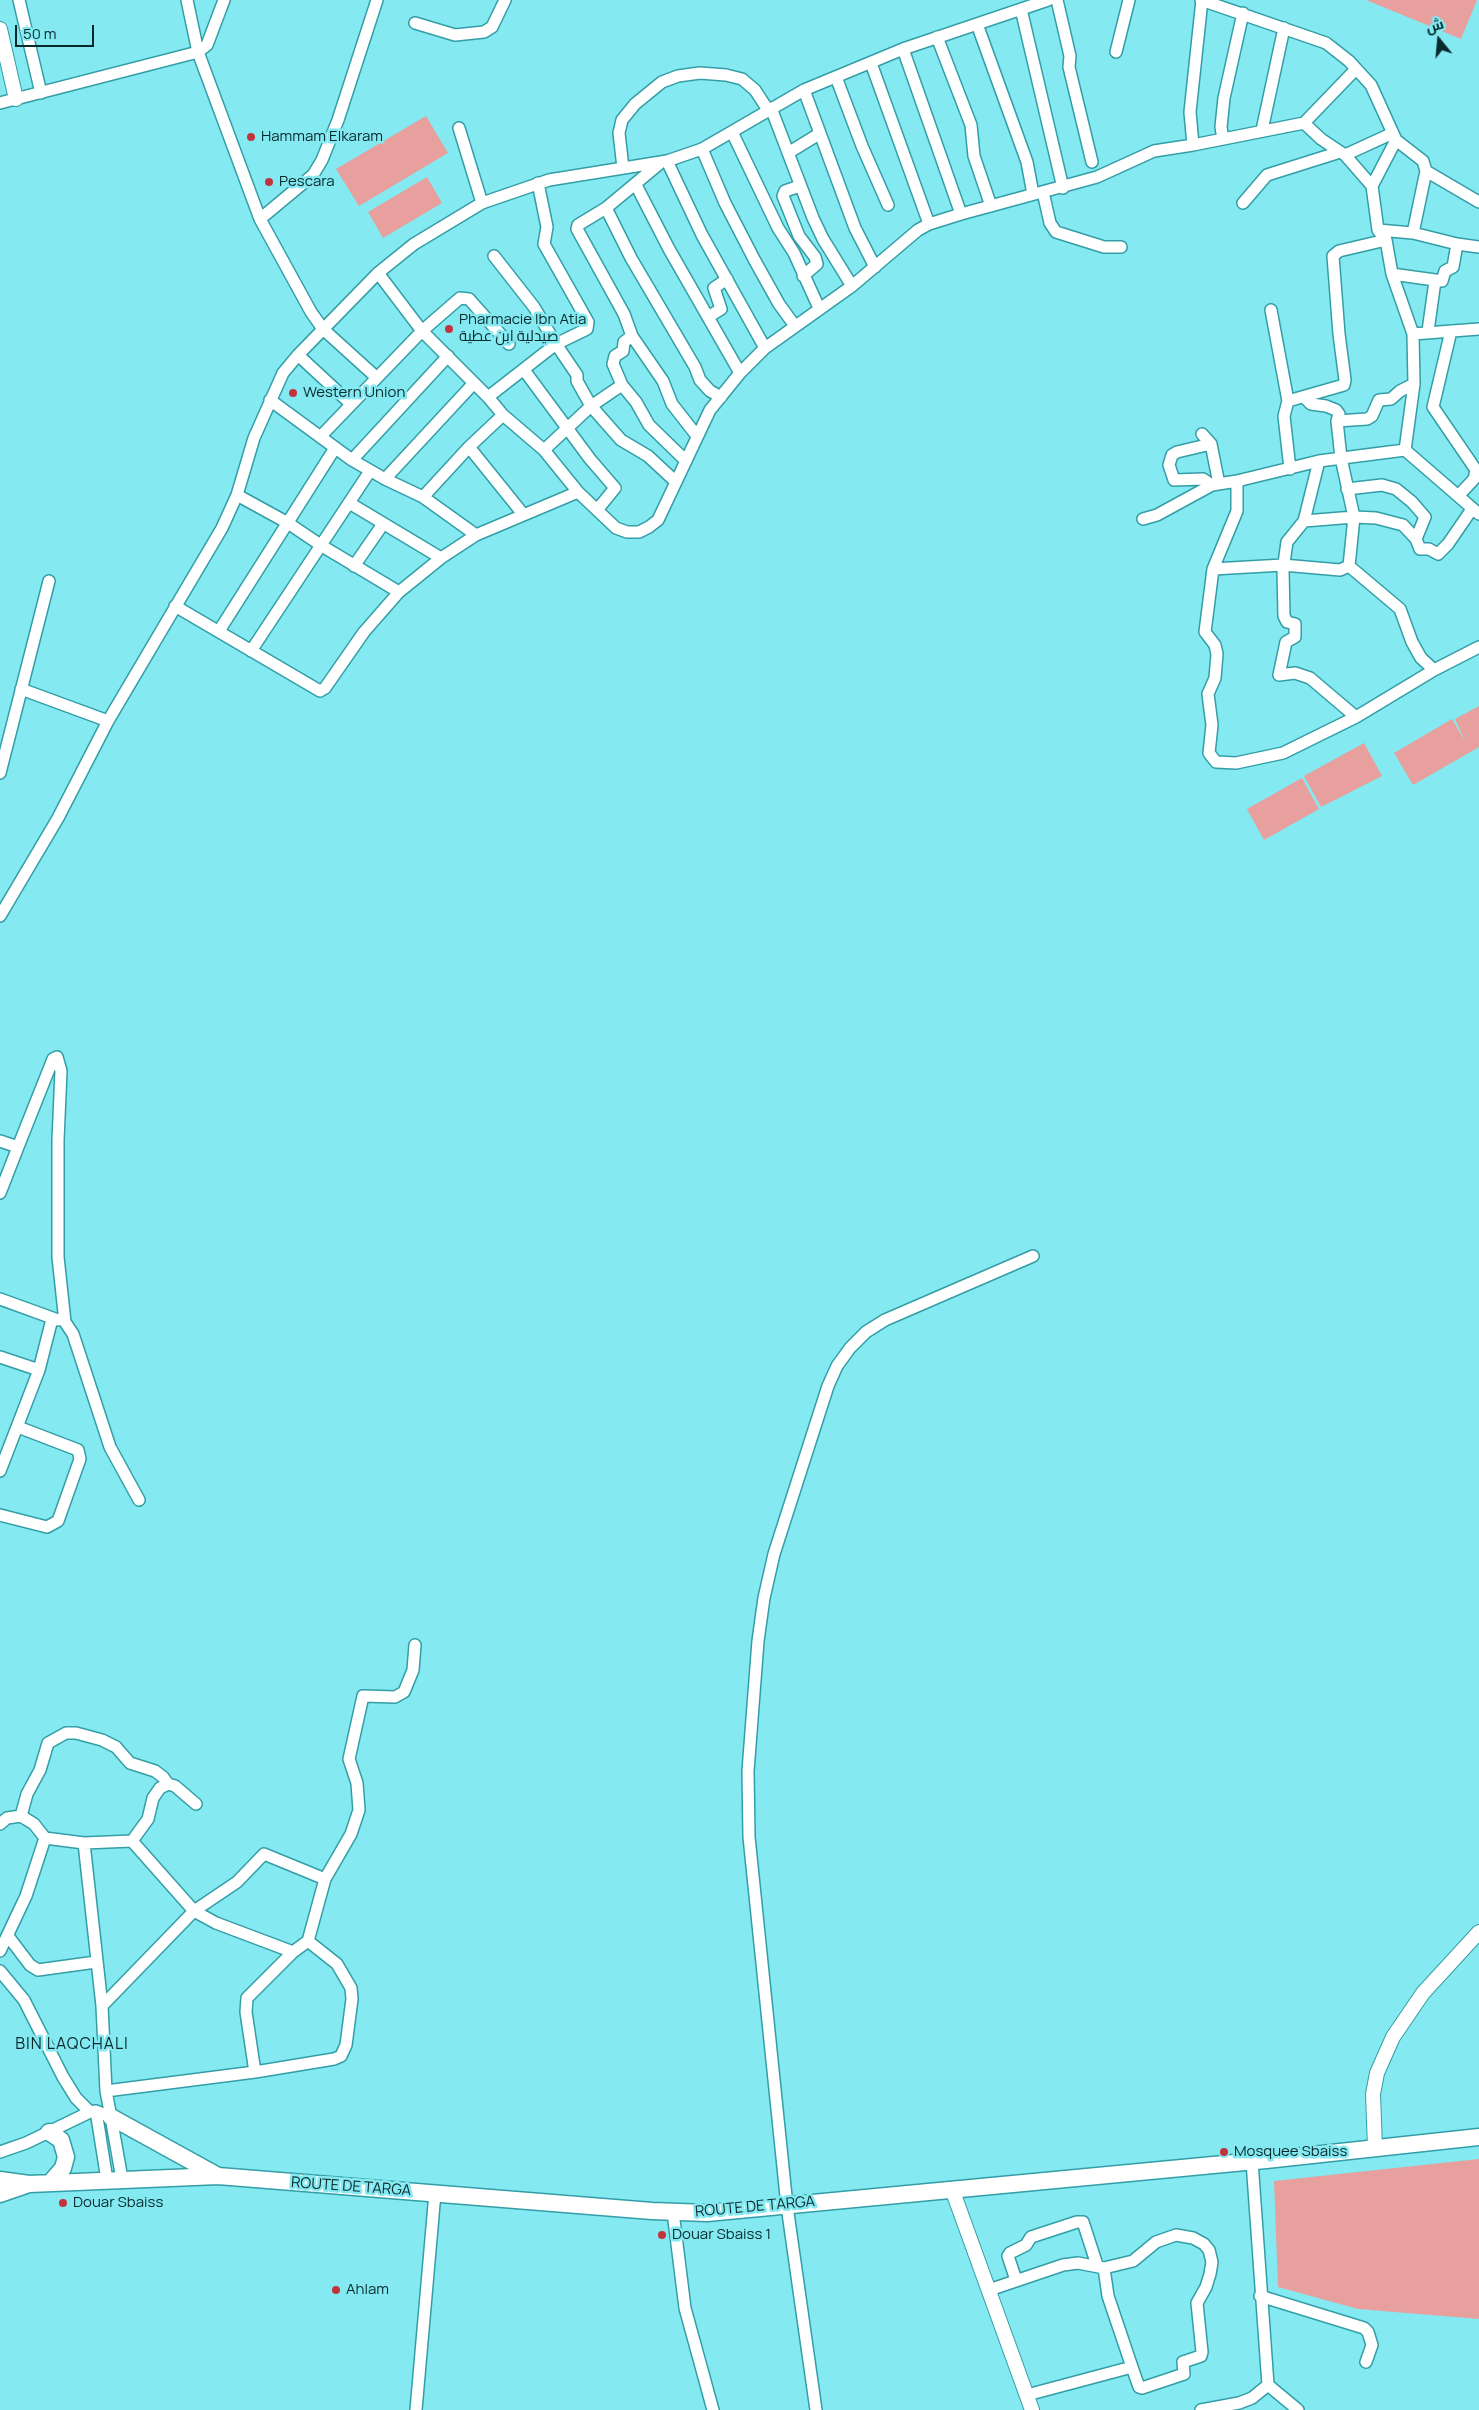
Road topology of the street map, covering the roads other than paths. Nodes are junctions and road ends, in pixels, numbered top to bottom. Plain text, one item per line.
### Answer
1 (19, 0) edge
2 (187, 0) edge
3 (224, 0) edge
4 (377, 0) edge
5 (505, 0) edge
6 (1048, 0) edge
7 (1057, 0) edge
8 (1129, 0) edge
9 (1202, 0) edge
10 (1021, 9) junction
11 (1243, 13) junction
12 (415, 24) dead end
13 (977, 24) junction
14 (1284, 28) junction
15 (0, 29) edge
16 (937, 37) junction
17 (904, 49) junction
18 (198, 52) junction
19 (1116, 52) dead end
20 (871, 62) junction
21 (1356, 69) junction
22 (836, 77) junction
23 (804, 90) junction
24 (41, 92) junction
25 (16, 99) junction
26 (0, 103) edge
27 (769, 109) junction
28 (1304, 123) junction
29 (459, 128) dead end
30 (1262, 130) junction
31 (732, 132) junction
32 (819, 134) junction
33 (1394, 137) junction
34 (1223, 139) junction
35 (1193, 145) junction
36 (702, 149) junction
37 (788, 153) junction
38 (1342, 153) junction
39 (1092, 162) dead end
40 (663, 163) junction
41 (623, 168) junction
42 (1426, 171) junction
43 (538, 184) junction
44 (636, 185) junction
45 (800, 186) junction
46 (1372, 186) junction
47 (1063, 188) junction
48 (1038, 193) junction
49 (1479, 202) edge
50 (482, 203) junction
51 (1243, 203) dead end
52 (888, 205) dead end
53 (991, 206) junction
54 (606, 208) junction
55 (961, 214) junction
56 (260, 220) junction
57 (929, 224) junction
58 (1378, 230) junction
59 (1413, 233) junction
60 (1386, 240) junction
61 (1457, 244) junction
62 (1121, 247) dead end
63 (1479, 248) edge
64 (494, 256) dead end
65 (875, 267) junction
66 (378, 272) junction
67 (1392, 274) junction
68 (803, 276) junction
69 (727, 279) junction
70 (1435, 281) junction
71 (852, 286) junction
72 (819, 308) junction
73 (1271, 310) dead end
74 (708, 317) junction
75 (796, 326) junction
76 (323, 329) junction
77 (1479, 329) edge
78 (422, 331) junction
79 (1428, 331) junction
80 (1451, 331) junction
81 (1413, 334) junction
82 (632, 336) junction
83 (509, 344) dead end
84 (556, 344) junction
85 (766, 348) junction
86 (298, 355) junction
87 (448, 356) junction
88 (524, 370) junction
89 (740, 373) junction
90 (376, 377) junction
91 (474, 383) junction
92 (1414, 384) junction
93 (622, 385) junction
94 (488, 397) junction
95 (721, 397) junction
96 (1305, 398) junction
97 (270, 400) junction
98 (1288, 401) junction
99 (351, 404) junction
100 (591, 406) junction
101 (503, 415) junction
102 (1337, 421) junction
103 (567, 429) junction
104 (1202, 434) dead end
105 (321, 436) junction
106 (697, 436) junction
107 (1211, 444) junction
108 (469, 447) junction
109 (335, 448) junction
110 (544, 450) junction
111 (1405, 450) junction
112 (1342, 458) junction
113 (352, 460) junction
114 (686, 461) junction
115 (1319, 461) junction
116 (1290, 468) junction
117 (370, 472) junction
118 (384, 479) junction
119 (676, 482) junction
120 (1237, 482) junction
121 (1216, 484) junction
122 (1347, 489) junction
123 (578, 492) junction
124 (237, 495) junction
125 (1459, 495) junction
126 (424, 497) junction
127 (351, 504) junction
128 (597, 510) junction
129 (1475, 512) edge
130 (523, 514) junction
131 (1354, 517) junction
132 (1143, 519) dead end
133 (1304, 521) junction
134 (288, 523) junction
135 (383, 524) junction
136 (476, 535) junction
137 (1416, 539) junction
138 (322, 546) junction
139 (441, 558) junction
140 (1283, 565) junction
141 (354, 566) junction
142 (1349, 566) junction
143 (1212, 569) junction
144 (49, 581) dead end
145 (399, 592) junction
146 (175, 606) junction
147 (219, 631) junction
148 (1479, 647) edge
149 (251, 652) junction
150 (1434, 670) junction
151 (21, 689) junction
152 (1356, 717) junction
153 (108, 721) junction
154 (0, 773) edge
155 (0, 914) edge
156 (0, 1141) edge
157 (18, 1147) junction
158 (0, 1193) edge
159 (1033, 1256) dead end
160 (0, 1299) edge
161 (52, 1319) junction
162 (64, 1322) junction
163 (0, 1358) edge
164 (39, 1370) junction
165 (18, 1427) junction
166 (0, 1471) edge
167 (139, 1500) dead end
168 (0, 1515) edge
169 (415, 1645) dead end
170 (168, 1784) junction
171 (196, 1804) dead end
172 (21, 1816) junction
173 (0, 1824) edge
174 (45, 1838) junction
175 (132, 1841) junction
176 (84, 1843) junction
177 (324, 1879) junction
178 (194, 1911) junction
179 (1479, 1932) edge
180 (8, 1936) junction
181 (308, 1941) junction
182 (0, 1951) edge
183 (293, 1952) junction
184 (96, 1962) junction
185 (0, 1970) edge
186 (102, 2006) junction
187 (255, 2072) junction
188 (106, 2091) junction
189 (99, 2113) junction
190 (50, 2132) junction
191 (1479, 2137) edge
192 (1375, 2148) junction
193 (0, 2152) edge
194 (1252, 2161) junction
195 (218, 2176) junction
196 (115, 2179) junction
197 (0, 2180) edge
198 (51, 2182) junction
199 (29, 2184) junction
200 (952, 2188) junction
201 (435, 2193) junction
202 (0, 2194) edge
203 (787, 2206) junction
204 (673, 2212) junction
205 (1100, 2266) junction
206 (1016, 2280) junction
207 (989, 2290) junction
208 (1260, 2296) junction
209 (1366, 2362) dead end
210 (1132, 2367) junction
211 (1268, 2385) junction
212 (1027, 2395) junction
213 (1240, 2407) edge
214 (416, 2410) edge
215 (713, 2410) edge
216 (816, 2410) edge
217 (1032, 2410) edge
218 (1201, 2410) edge
219 (1298, 2410) edge

1 - 24 street
2 - 18 street
3 - 18 street
4 - 56 street
5 - 12 street
6 - 10 street
7 - 39 street
8 - 19 street
9 - 11 street
9 - 35 street
10 - 13 street
10 - 47 street
11 - 14 street
11 - 34 street
13 - 16 street
13 - 48 street
14 - 21 street
14 - 30 street
15 - 25 street
16 - 17 street
16 - 53 street
17 - 20 street
17 - 55 street
18 - 24 street
18 - 56 street
20 - 22 street
20 - 57 street
21 - 28 street
21 - 33 street
22 - 23 street
22 - 52 street
23 - 27 street
23 - 32 street
24 - 25 street
25 - 26 street
27 - 31 street
27 - 37 street
27 - 41 street
28 - 30 street
28 - 38 street
29 - 50 street
30 - 34 street
31 - 36 street
31 - 68 street
32 - 37 street
32 - 65 street
33 - 38 street
33 - 42 street
33 - 46 street
34 - 35 street
35 - 47 street
36 - 40 street
36 - 75 street
37 - 45 street
38 - 46 street
38 - 51 street
40 - 41 street
40 - 44 street
40 - 69 street
41 - 43 street
42 - 49 street
42 - 59 street
43 - 50 street
43 - 84 street
44 - 54 street
44 - 74 street
45 - 68 street
45 - 71 street
46 - 58 street
47 - 48 street
48 - 53 street
48 - 62 street
50 - 66 street
53 - 55 street
54 - 82 street
54 - 95 street
55 - 57 street
56 - 76 street
57 - 65 street
58 - 59 street
58 - 60 street
59 - 61 street
60 - 67 street
60 - 96 street
61 - 63 street
61 - 70 street
64 - 84 street
65 - 71 street
66 - 76 street
66 - 78 street
67 - 70 street
67 - 81 street
68 - 72 street
69 - 74 street
69 - 85 street
70 - 79 street
71 - 72 street
72 - 75 street
73 - 98 street
74 - 89 street
75 - 85 street
76 - 86 street
76 - 90 street
77 - 80 street
78 - 83 street
78 - 87 street
78 - 90 street
79 - 80 street
79 - 81 street
80 - 125 street
81 - 92 street
82 - 93 street
82 - 106 street
84 - 88 street
84 - 100 street
85 - 89 street
86 - 97 street
86 - 99 street
87 - 91 street
87 - 113 street
88 - 94 street
88 - 103 street
89 - 95 street
90 - 99 street
91 - 94 street
91 - 118 street
92 - 102 street
92 - 111 street
93 - 100 street
93 - 114 street
94 - 101 street
95 - 106 street
96 - 98 street
96 - 102 street
97 - 105 street
97 - 124 street
98 - 116 street
99 - 105 street
100 - 103 street
100 - 119 street
101 - 108 street
101 - 110 street
102 - 112 street
103 - 110 street
103 - 128 street
104 - 107 street
105 - 109 street
106 - 114 street
107 - 121 street
107 - 121 street
108 - 126 street
108 - 130 street
109 - 113 street
109 - 134 street
110 - 123 street
111 - 112 street
111 - 125 street
112 - 115 street
112 - 122 street
113 - 117 street
114 - 119 street
115 - 116 street
115 - 133 street
116 - 120 street
117 - 118 street
117 - 127 street
118 - 126 street
119 - 128 street
120 - 121 street
120 - 143 street
121 - 132 street
122 - 131 street
122 - 137 street
123 - 128 street
123 - 130 street
124 - 134 street
124 - 146 street
125 - 129 street
126 - 136 street
127 - 135 street
127 - 138 street
129 - 137 street
130 - 136 street
131 - 133 street
131 - 137 street
131 - 142 street
133 - 140 street
134 - 138 street
134 - 147 street
135 - 139 street
135 - 141 street
136 - 139 street
138 - 141 street
138 - 149 street
139 - 145 street
140 - 142 street
140 - 143 street
140 - 152 street
141 - 145 street
142 - 150 street
143 - 152 street
144 - 151 street
145 - 149 street
146 - 147 street
146 - 153 street
147 - 149 street
148 - 150 street
150 - 152 street
151 - 153 street
151 - 154 street
153 - 155 street
156 - 157 street
157 - 158 street
157 - 162 street
159 - 203 street
160 - 161 street
161 - 162 street
161 - 164 street
162 - 167 street
163 - 164 street
164 - 165 street
165 - 166 street
165 - 168 street
169 - 177 street
170 - 171 street
170 - 172 street
170 - 175 street
172 - 173 street
172 - 174 street
174 - 176 street
174 - 180 street
175 - 176 street
175 - 178 street
176 - 184 street
177 - 178 street
177 - 181 street
178 - 183 street
178 - 186 street
179 - 192 street
180 - 182 street
180 - 184 street
181 - 183 street
181 - 187 street
183 - 187 street
184 - 186 street
185 - 189 street
186 - 188 street
187 - 188 street
188 - 189 street
189 - 190 street
189 - 195 main road
189 - 196 street
190 - 193 street
190 - 198 main road
191 - 192 main road, ROUTE DE TARGA
192 - 194 main road, ROUTE DE TARGA
194 - 200 main road, ROUTE DE TARGA
194 - 208 street
195 - 196 main road, ROUTE DE TARGA
195 - 201 main road, ROUTE DE TARGA
196 - 198 main road, ROUTE DE TARGA
197 - 199 main road, ROUTE DE TARGA
198 - 199 main road, ROUTE DE TARGA
199 - 202 main road, ROUTE DE TARGA
200 - 203 main road, ROUTE DE TARGA
200 - 207 street
201 - 204 main road, ROUTE DE TARGA
201 - 214 street
203 - 204 main road, ROUTE DE TARGA
203 - 216 street
204 - 215 street
205 - 206 street
205 - 206 street
205 - 210 street
205 - 210 street
206 - 207 street
207 - 212 street
208 - 209 street
208 - 211 street
210 - 212 street
211 - 213 street
211 - 219 street
212 - 217 street
213 - 218 street

